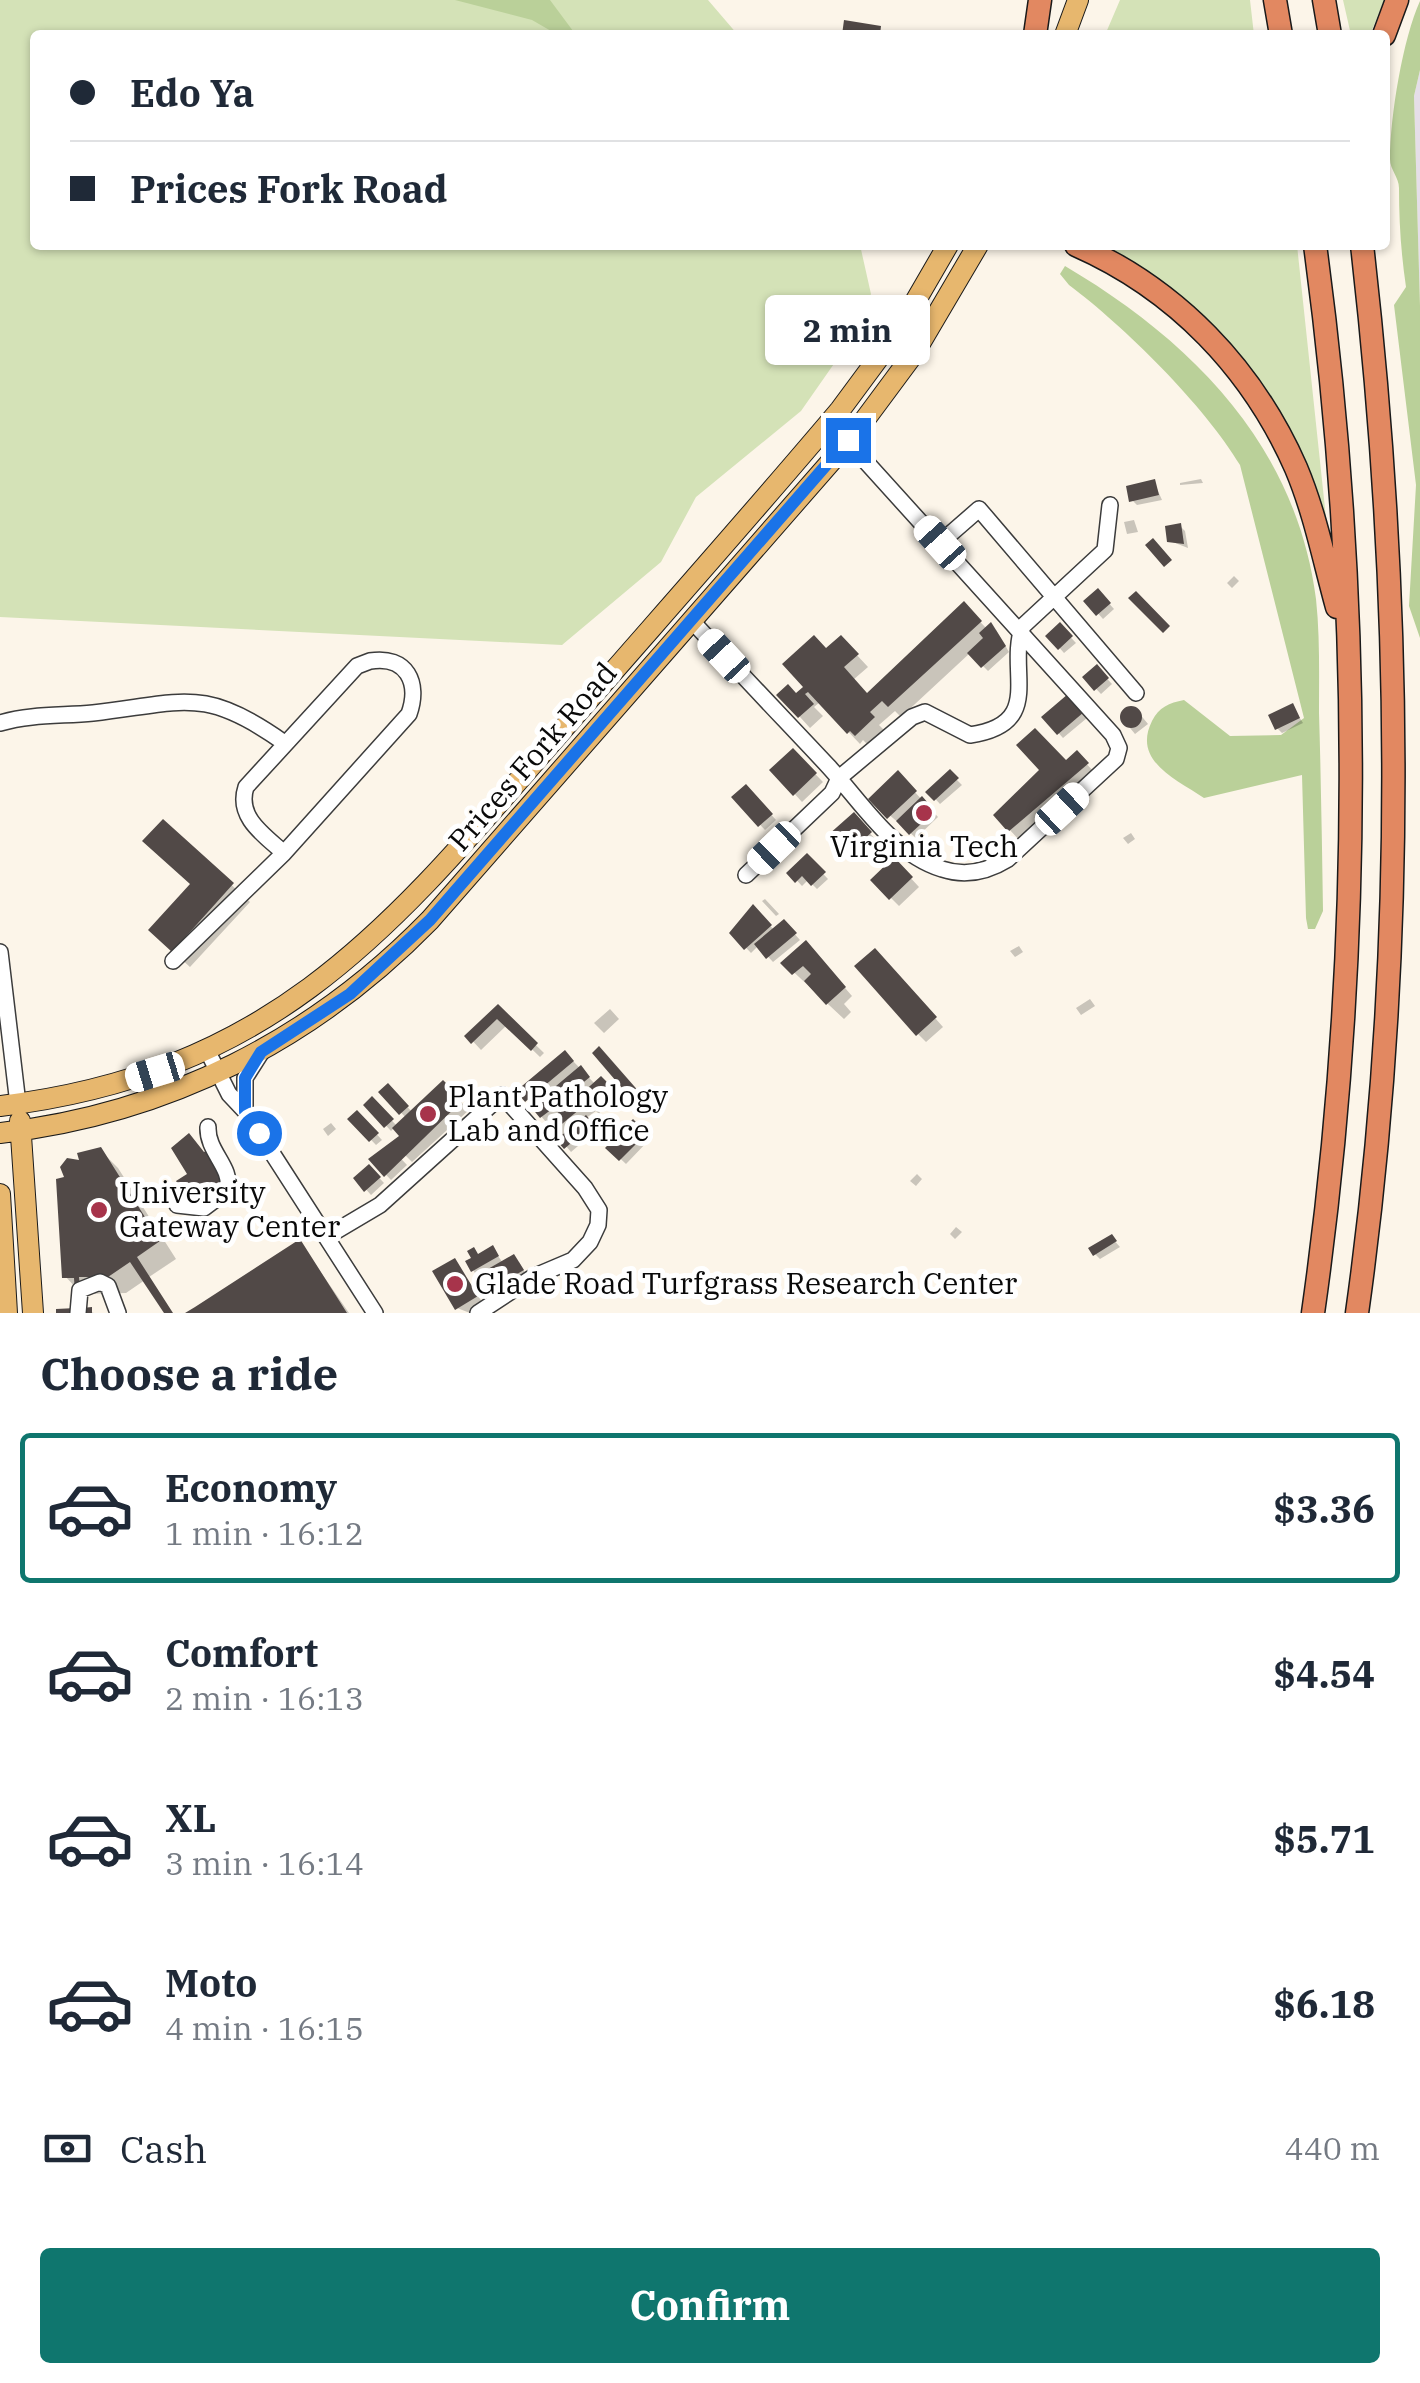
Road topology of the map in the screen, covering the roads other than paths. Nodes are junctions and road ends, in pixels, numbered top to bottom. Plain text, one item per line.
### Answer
1 (1040, 0) edge
2 (1050, 0) edge
3 (1078, 0) edge
4 (1273, 0) edge
5 (1324, 0) edge
6 (1398, 0) edge
7 (1036, 30) edge
8 (1037, 30) edge
9 (1066, 30) edge
10 (1270, 30) edge
11 (1280, 30) edge
12 (1329, 30) edge
13 (1386, 30) edge
14 (945, 250) edge
15 (975, 250) edge
16 (1086, 250) edge
17 (1316, 250) edge
18 (1363, 250) edge
19 (830, 422) junction
20 (848, 440) junction
21 (1110, 505) dead end
22 (940, 543) junction
23 (1057, 596) junction
24 (692, 620) junction
25 (1020, 632) junction
26 (1348, 645) junction
27 (1136, 693) dead end
28 (0, 723) edge
29 (283, 742) junction
30 (839, 778) junction
31 (284, 853) junction
32 (746, 875) dead end
33 (0, 952) edge
34 (172, 961) dead end
35 (208, 1050) junction
36 (261, 1052) junction
37 (218, 1074) junction
38 (9, 1105) edge
39 (245, 1112) junction
40 (208, 1127) dead end
41 (11, 1132) edge
42 (0, 1194) edge
43 (177, 1205) dead end
44 (326, 1237) junction
45 (6, 1313) edge
46 (33, 1313) edge
47 (78, 1313) edge
48 (118, 1313) edge
49 (375, 1313) edge
50 (478, 1313) edge
51 (1313, 1313) edge
52 (1357, 1313) edge

1 - 7 highway
2 - 8 main road
3 - 9 main road
4 - 10 highway
4 - 11 highway
5 - 12 highway
6 - 13 highway
14 - 19 main road, Prices Fork Road
15 - 20 main road, Prices Fork Road
16 - 26 highway
17 - 26 highway
18 - 52 highway
19 - 20 street
19 - 35 main road, Prices Fork Road
20 - 22 street
20 - 24 main road, Prices Fork Road
21 - 23 street
22 - 23 street
22 - 25 street
23 - 25 street
23 - 27 street
24 - 30 street
24 - 36 main road, Prices Fork Road
25 - 30 street
25 - 30 street
26 - 51 highway
28 - 29 street
29 - 31 street
29 - 31 street
30 - 32 street
31 - 34 street
33 - 38 street
35 - 37 street
35 - 38 main road, Prices Fork Road
36 - 37 main road, Prices Fork Road
36 - 39 street
37 - 39 street
37 - 41 main road, Prices Fork Road
38 - 41 main road
39 - 44 street
40 - 43 street
41 - 46 main road
42 - 45 main road
44 - 49 street
44 - 50 street
47 - 48 street

